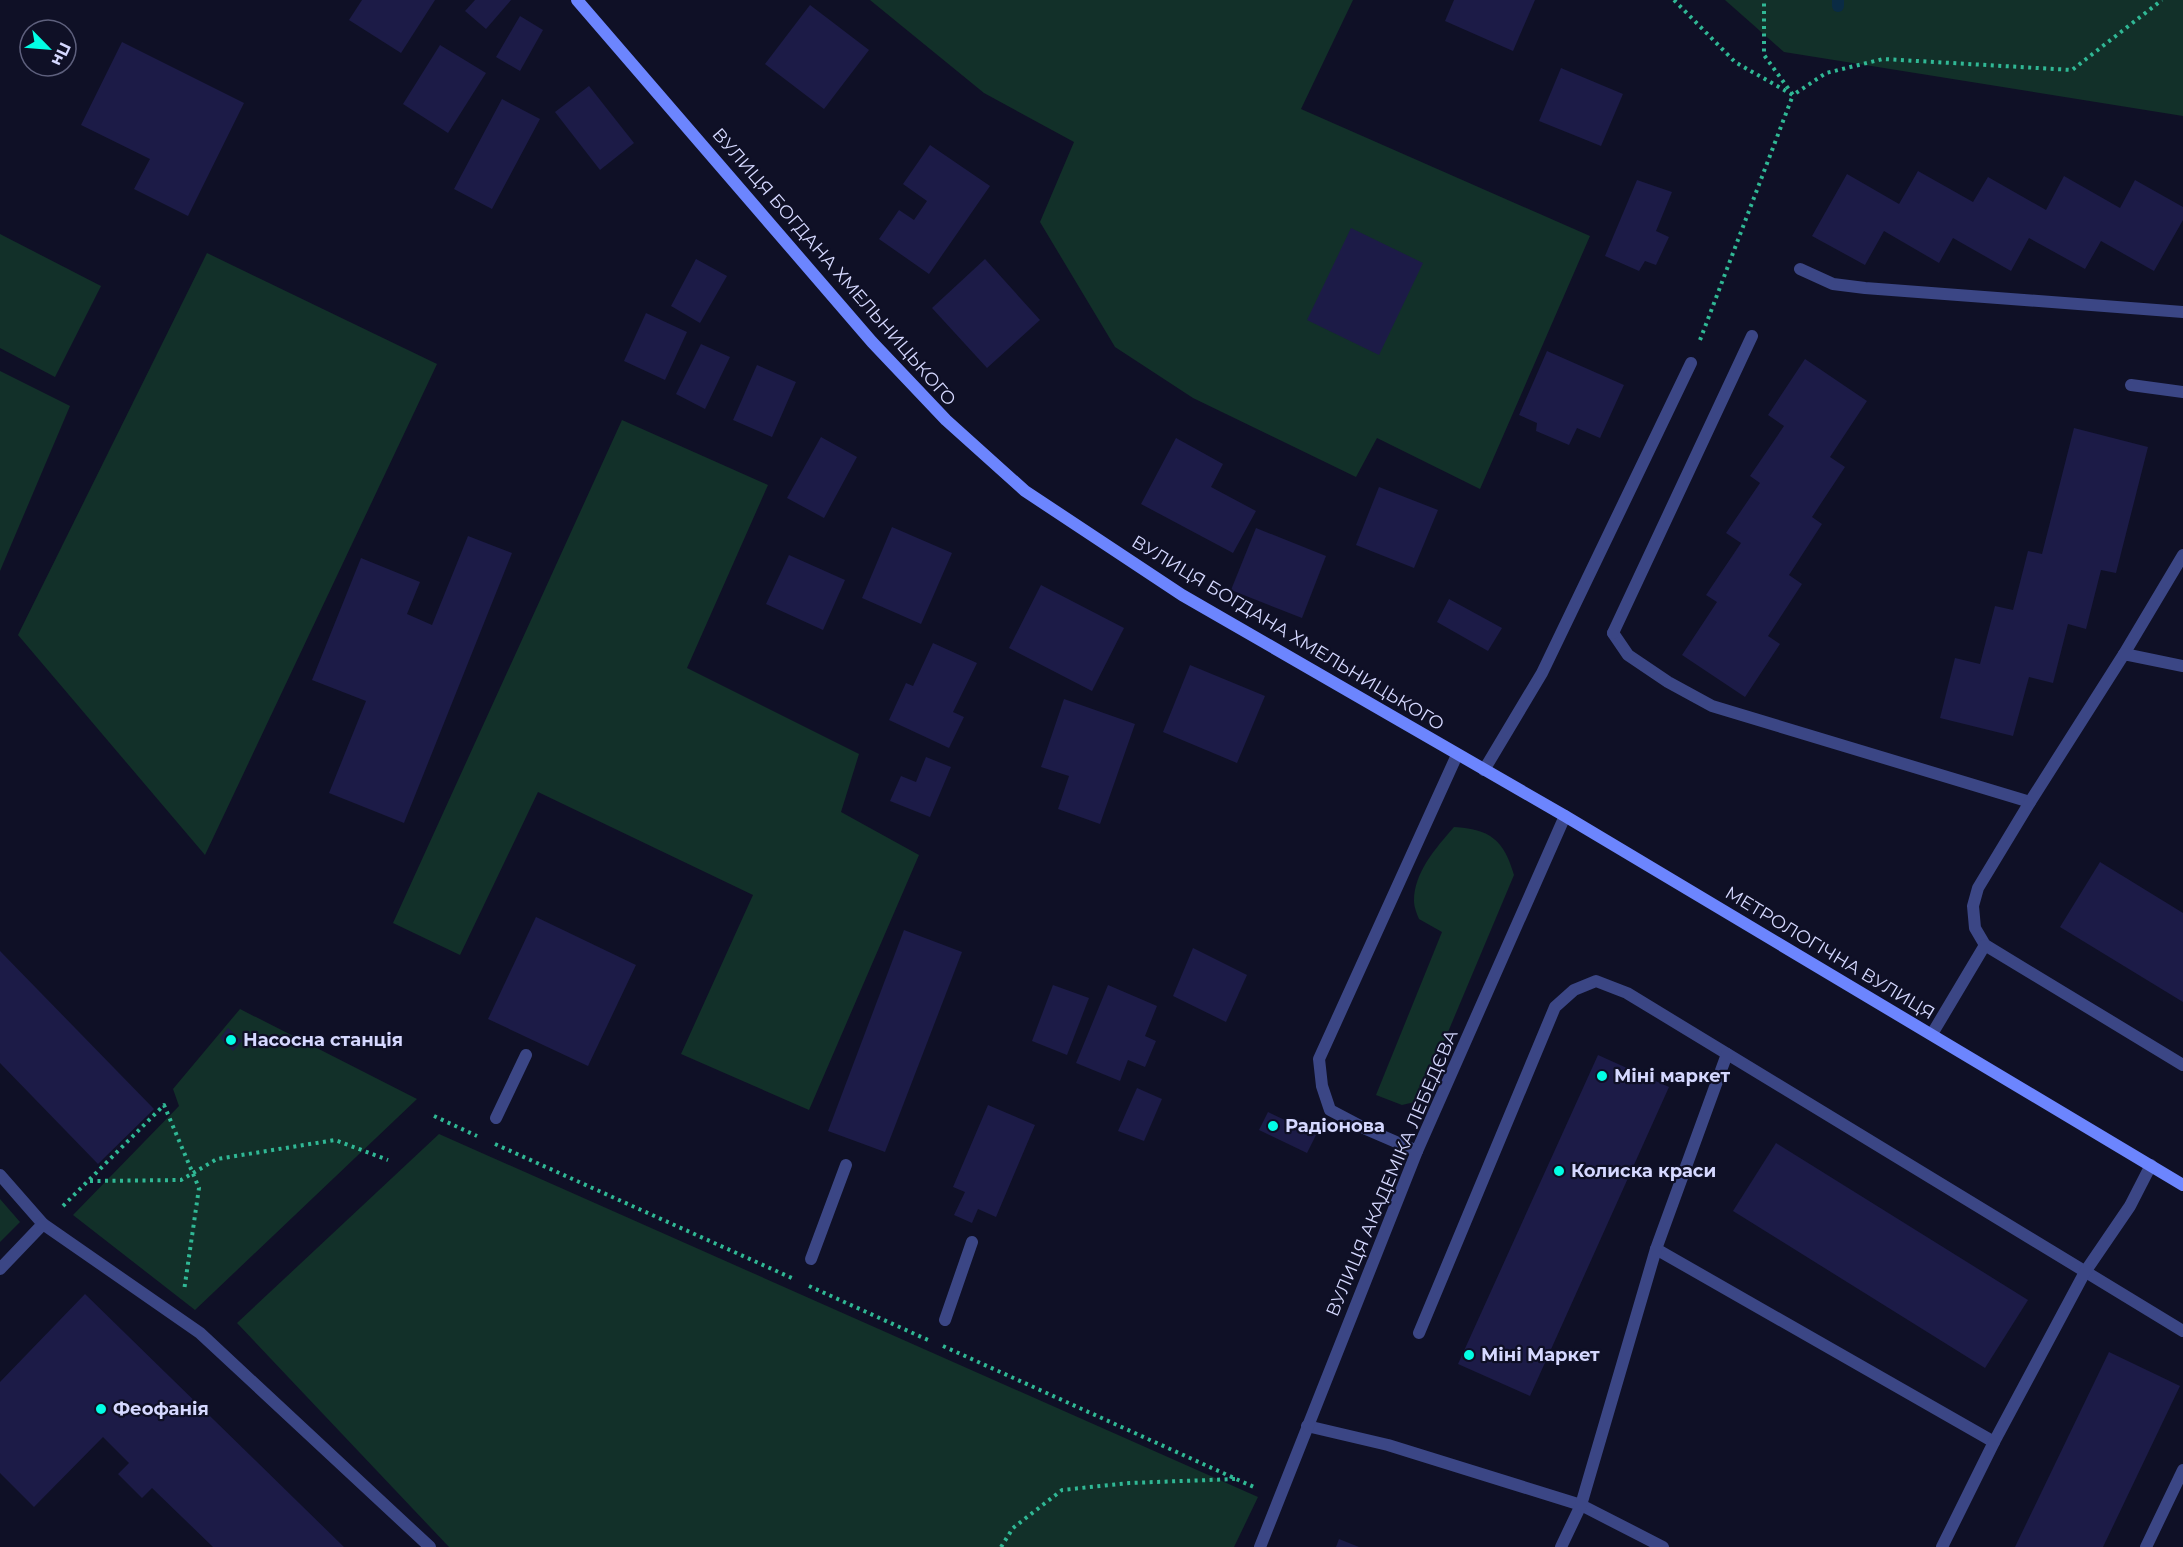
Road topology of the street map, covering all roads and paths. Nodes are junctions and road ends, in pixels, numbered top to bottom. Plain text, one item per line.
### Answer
1 (577, 0) edge
2 (1674, 0) edge
3 (1764, 0) edge
4 (2162, 0) edge
5 (1793, 95) junction
6 (1800, 269) dead end
7 (2183, 312) edge
8 (1752, 336) dead end
9 (1691, 363) joint
10 (2131, 385) dead end
11 (2183, 392) edge
12 (2183, 555) edge
13 (2124, 654) junction
14 (2183, 666) edge
15 (1457, 755) junction
16 (1484, 770) junction
17 (2030, 802) junction
18 (1565, 816) junction
19 (1985, 945) junction
20 (1932, 1034) junction
21 (1727, 1054) junction
22 (526, 1055) dead end
23 (2183, 1065) edge
24 (434, 1116) dead end
25 (496, 1118) dead end
26 (478, 1136) dead end
27 (489, 1141) dead end
28 (1418, 1151) junction
29 (388, 1160) dead end
30 (846, 1165) dead end
31 (2151, 1166) junction
32 (0, 1175) edge
33 (89, 1181) junction
34 (2183, 1185) edge
35 (43, 1224) junction
36 (972, 1242) dead end
37 (1656, 1250) junction
38 (811, 1259) dead end
39 (0, 1269) edge
40 (2085, 1272) junction
41 (180, 1319) junction
42 (945, 1320) dead end
43 (2183, 1331) edge
44 (1419, 1333) dead end
45 (1307, 1426) junction
46 (1994, 1442) junction
47 (2183, 1470) edge
48 (1236, 1479) junction
49 (1278, 1498) junction
50 (1581, 1505) junction
51 (430, 1547) edge
52 (1001, 1547) edge
53 (1260, 1547) edge
54 (1561, 1547) edge
55 (1663, 1547) edge
56 (1942, 1547) edge
57 (2146, 1547) edge

1 - 15 street, ВУЛИЦЯ БОГДАНА ХМЕЛЬНИЦЬКОГО
2 - 5 path
3 - 5 path
4 - 5 path
5 - 9 path
6 - 7 street
8 - 17 street
9 - 16 street
10 - 11 street
12 - 13 street
13 - 14 street
13 - 17 street
15 - 16 street, МЕТРОЛОГІЧНА ВУЛИЦЯ
15 - 28 street
16 - 18 street, МЕТРОЛОГІЧНА ВУЛИЦЯ
17 - 19 street
18 - 20 street, МЕТРОЛОГІЧНА ВУЛИЦЯ
18 - 28 street, ВУЛИЦЯ АКАДЕМІКА ЛЕБЕДЄВА
19 - 20 street
19 - 23 street
20 - 31 street, МЕТРОЛОГІЧНА ВУЛИЦЯ
21 - 37 street
21 - 40 street
21 - 44 street
22 - 25 street
24 - 26 path
27 - 48 path
28 - 45 street, ВУЛИЦЯ АКАДЕМІКА ЛЕБЕДЄВА
29 - 33 path
30 - 38 street
31 - 34 street, МЕТРОЛОГІЧНА ВУЛИЦЯ
31 - 40 street
32 - 35 street
33 - 35 path
33 - 41 path
35 - 39 street
35 - 41 street
36 - 42 street
37 - 46 street
37 - 50 street
40 - 43 street
40 - 46 street
41 - 51 street
45 - 49 street, ВУЛИЦЯ АКАДЕМІКА ЛЕБЕДЄВА
45 - 50 street
46 - 56 street
47 - 57 street
48 - 49 path
48 - 52 path
49 - 53 street, ВУЛИЦЯ АКАДЕМІКА ЛЕБЕДЄВА
50 - 54 street
50 - 55 street

